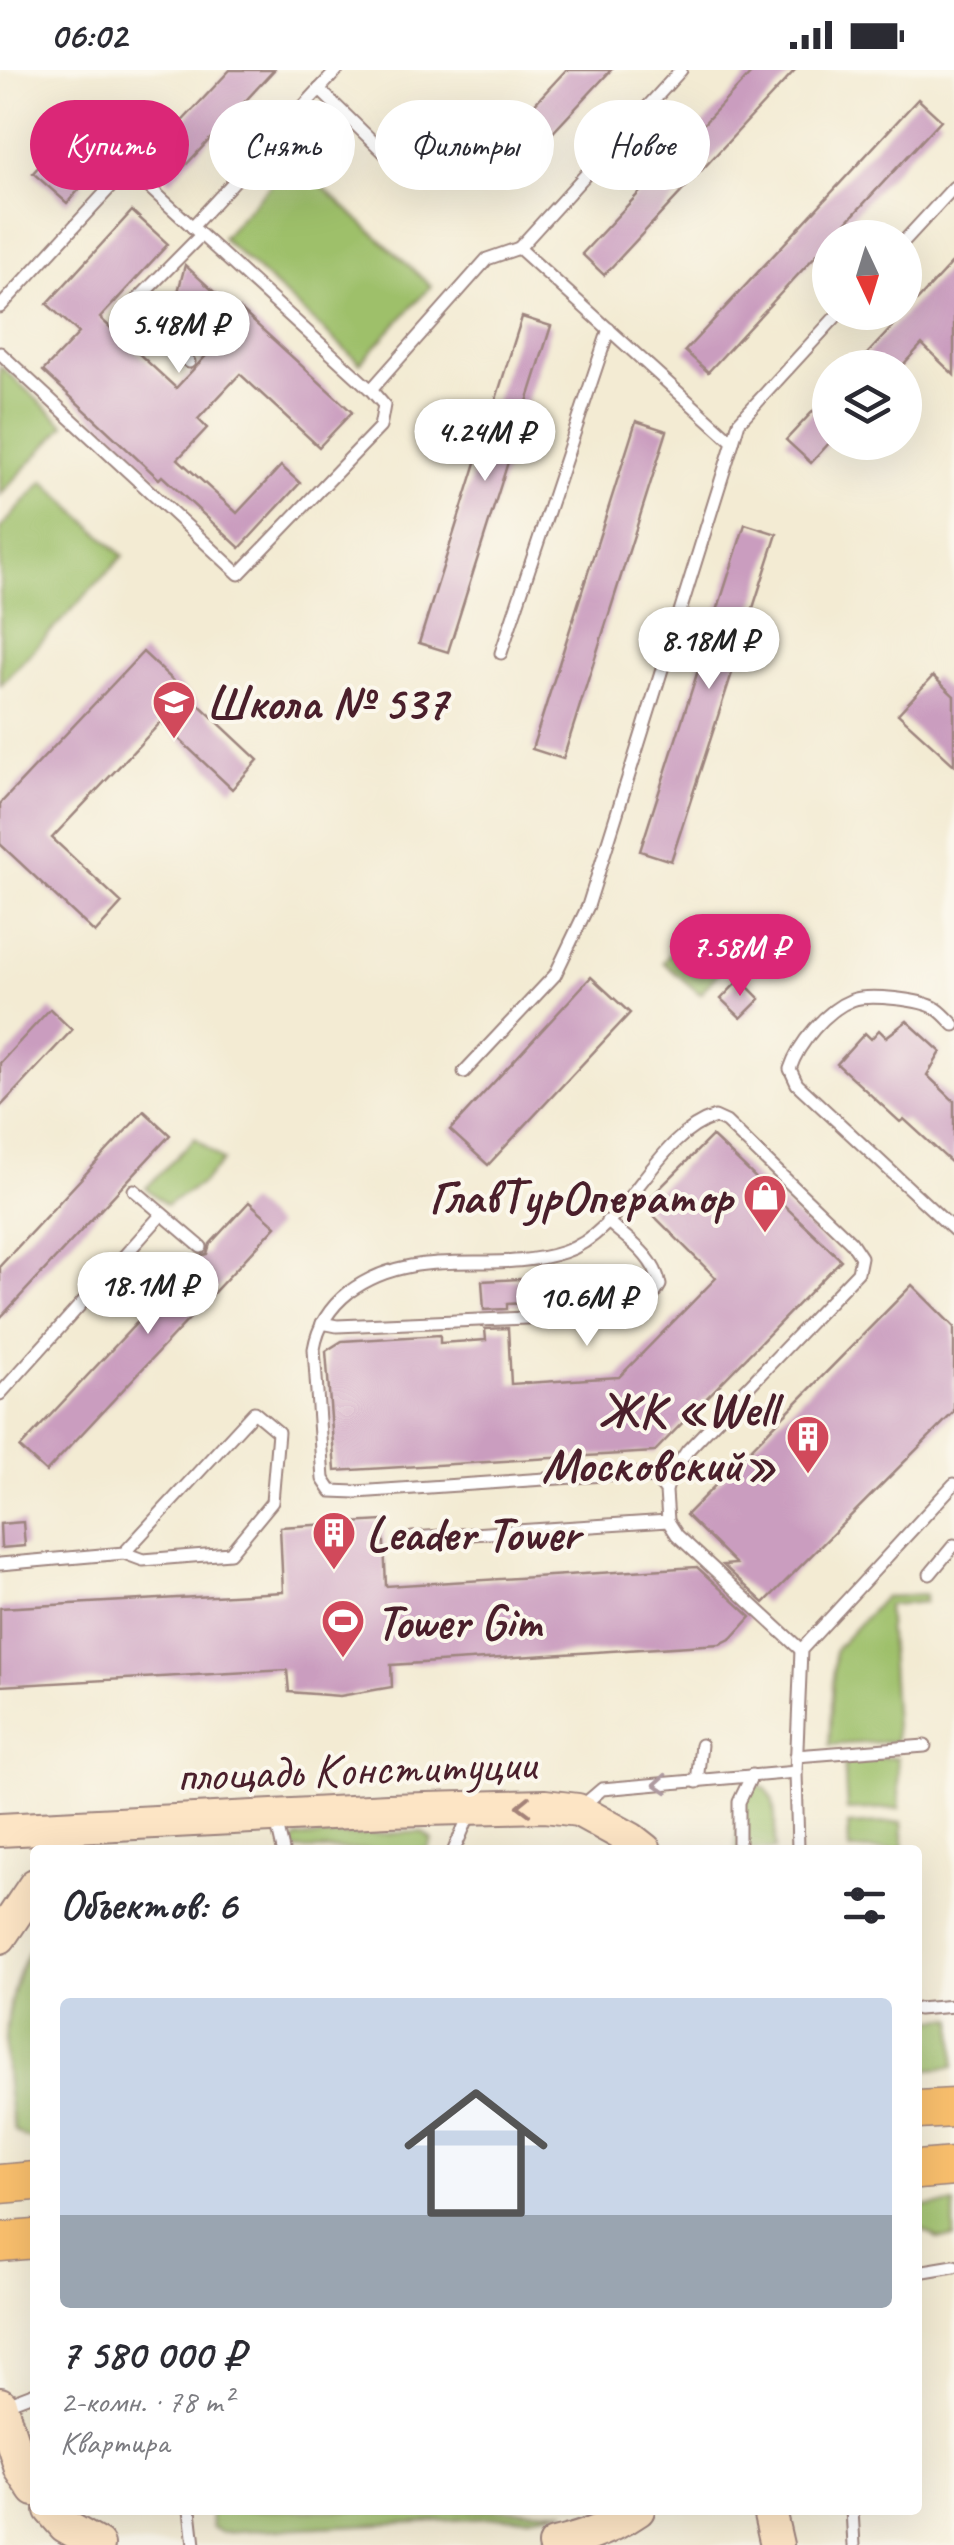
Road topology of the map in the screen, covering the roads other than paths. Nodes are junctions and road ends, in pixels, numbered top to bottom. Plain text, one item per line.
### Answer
1 (337, 70) edge
2 (681, 70) edge
3 (319, 89) junction
4 (375, 144) edge
5 (954, 186) edge
6 (922, 221) edge
7 (196, 232) junction
8 (519, 248) junction
9 (0, 306) edge
10 (608, 329) junction
11 (823, 330) edge
12 (0, 354) edge
13 (189, 362) dead end
14 (372, 390) junction
15 (734, 442) junction
16 (501, 653) dead end
17 (954, 1025) edge
18 (464, 1072) dead end
19 (134, 1190) dead end
20 (162, 1214) junction
21 (607, 1222) junction
22 (954, 1230) edge
23 (201, 1247) dead end
24 (322, 1323) junction
25 (0, 1394) edge
26 (954, 1484) edge
27 (666, 1491) junction
28 (668, 1521) junction
29 (412, 1538) dead end
30 (954, 1544) edge
31 (124, 1553) junction
32 (0, 1564) edge
33 (930, 1574) dead end
34 (801, 1650) junction
35 (701, 1745) dead end
36 (925, 1746) dead end
37 (796, 1756) junction
38 (796, 1772) junction
39 (752, 1775) junction
40 (697, 1782) junction
41 (473, 1807) junction
42 (578, 1810) junction
43 (275, 1816) junction
44 (94, 1827) junction
45 (0, 1830) edge
46 (74, 1845) edge
47 (282, 1845) edge
48 (456, 1845) edge
49 (639, 1845) edge
50 (738, 1845) edge
51 (798, 1845) edge
52 (30, 1892) edge
53 (0, 1937) edge
54 (954, 2006) edge
55 (922, 2009) edge
56 (954, 2108) edge
57 (922, 2110) edge
58 (954, 2167) edge
59 (922, 2170) edge
60 (30, 2181) edge
61 (0, 2184) edge
62 (30, 2239) edge
63 (0, 2242) edge
64 (954, 2266) edge
65 (922, 2271) edge
66 (30, 2396) edge
67 (0, 2406) edge
68 (30, 2482) edge
69 (55, 2515) edge
70 (191, 2515) edge
71 (628, 2515) edge
72 (770, 2515) edge
73 (852, 2515) edge
74 (98, 2545) edge
75 (194, 2545) edge
76 (554, 2545) edge
77 (777, 2545) edge
78 (854, 2545) edge

1 - 3 lane
2 - 8 lane
3 - 4 lane
3 - 7 lane
5 - 6 lane
7 - 9 lane
7 - 13 lane
7 - 14 lane
8 - 10 lane
8 - 14 lane
10 - 15 lane
10 - 16 lane
11 - 15 lane
12 - 14 lane
15 - 18 lane
17 - 22 lane
19 - 20 lane
20 - 23 lane
20 - 25 lane
21 - 24 lane
21 - 24 lane
21 - 27 lane
24 - 27 lane
26 - 34 lane
27 - 28 lane
28 - 29 lane
28 - 34 lane
30 - 33 lane
31 - 31 lane
31 - 32 lane
34 - 37 lane
35 - 40 lane
36 - 37 lane
37 - 38 lane
38 - 39 lane
38 - 51 lane
39 - 40 lane
39 - 50 lane
40 -> 42 lane
42 -> 41 main road, площадь Конституции
41 - 43 main road, площадь Конституции
41 - 48 lane
42 - 49 main road, площадь Конституции
43 - 44 main road, площадь Конституции
43 - 47 lane
44 - 45 main road, площадь Конституции
44 - 46 main road
52 - 53 main road
54 - 55 lane
56 - 57 main road
58 - 59 main road
60 - 61 main road
62 - 63 main road
64 - 65 lane
66 - 67 lane
67 - 68 main road
69 - 74 main road
70 - 75 lane
71 - 76 main road
72 - 77 main road
73 - 78 lane

